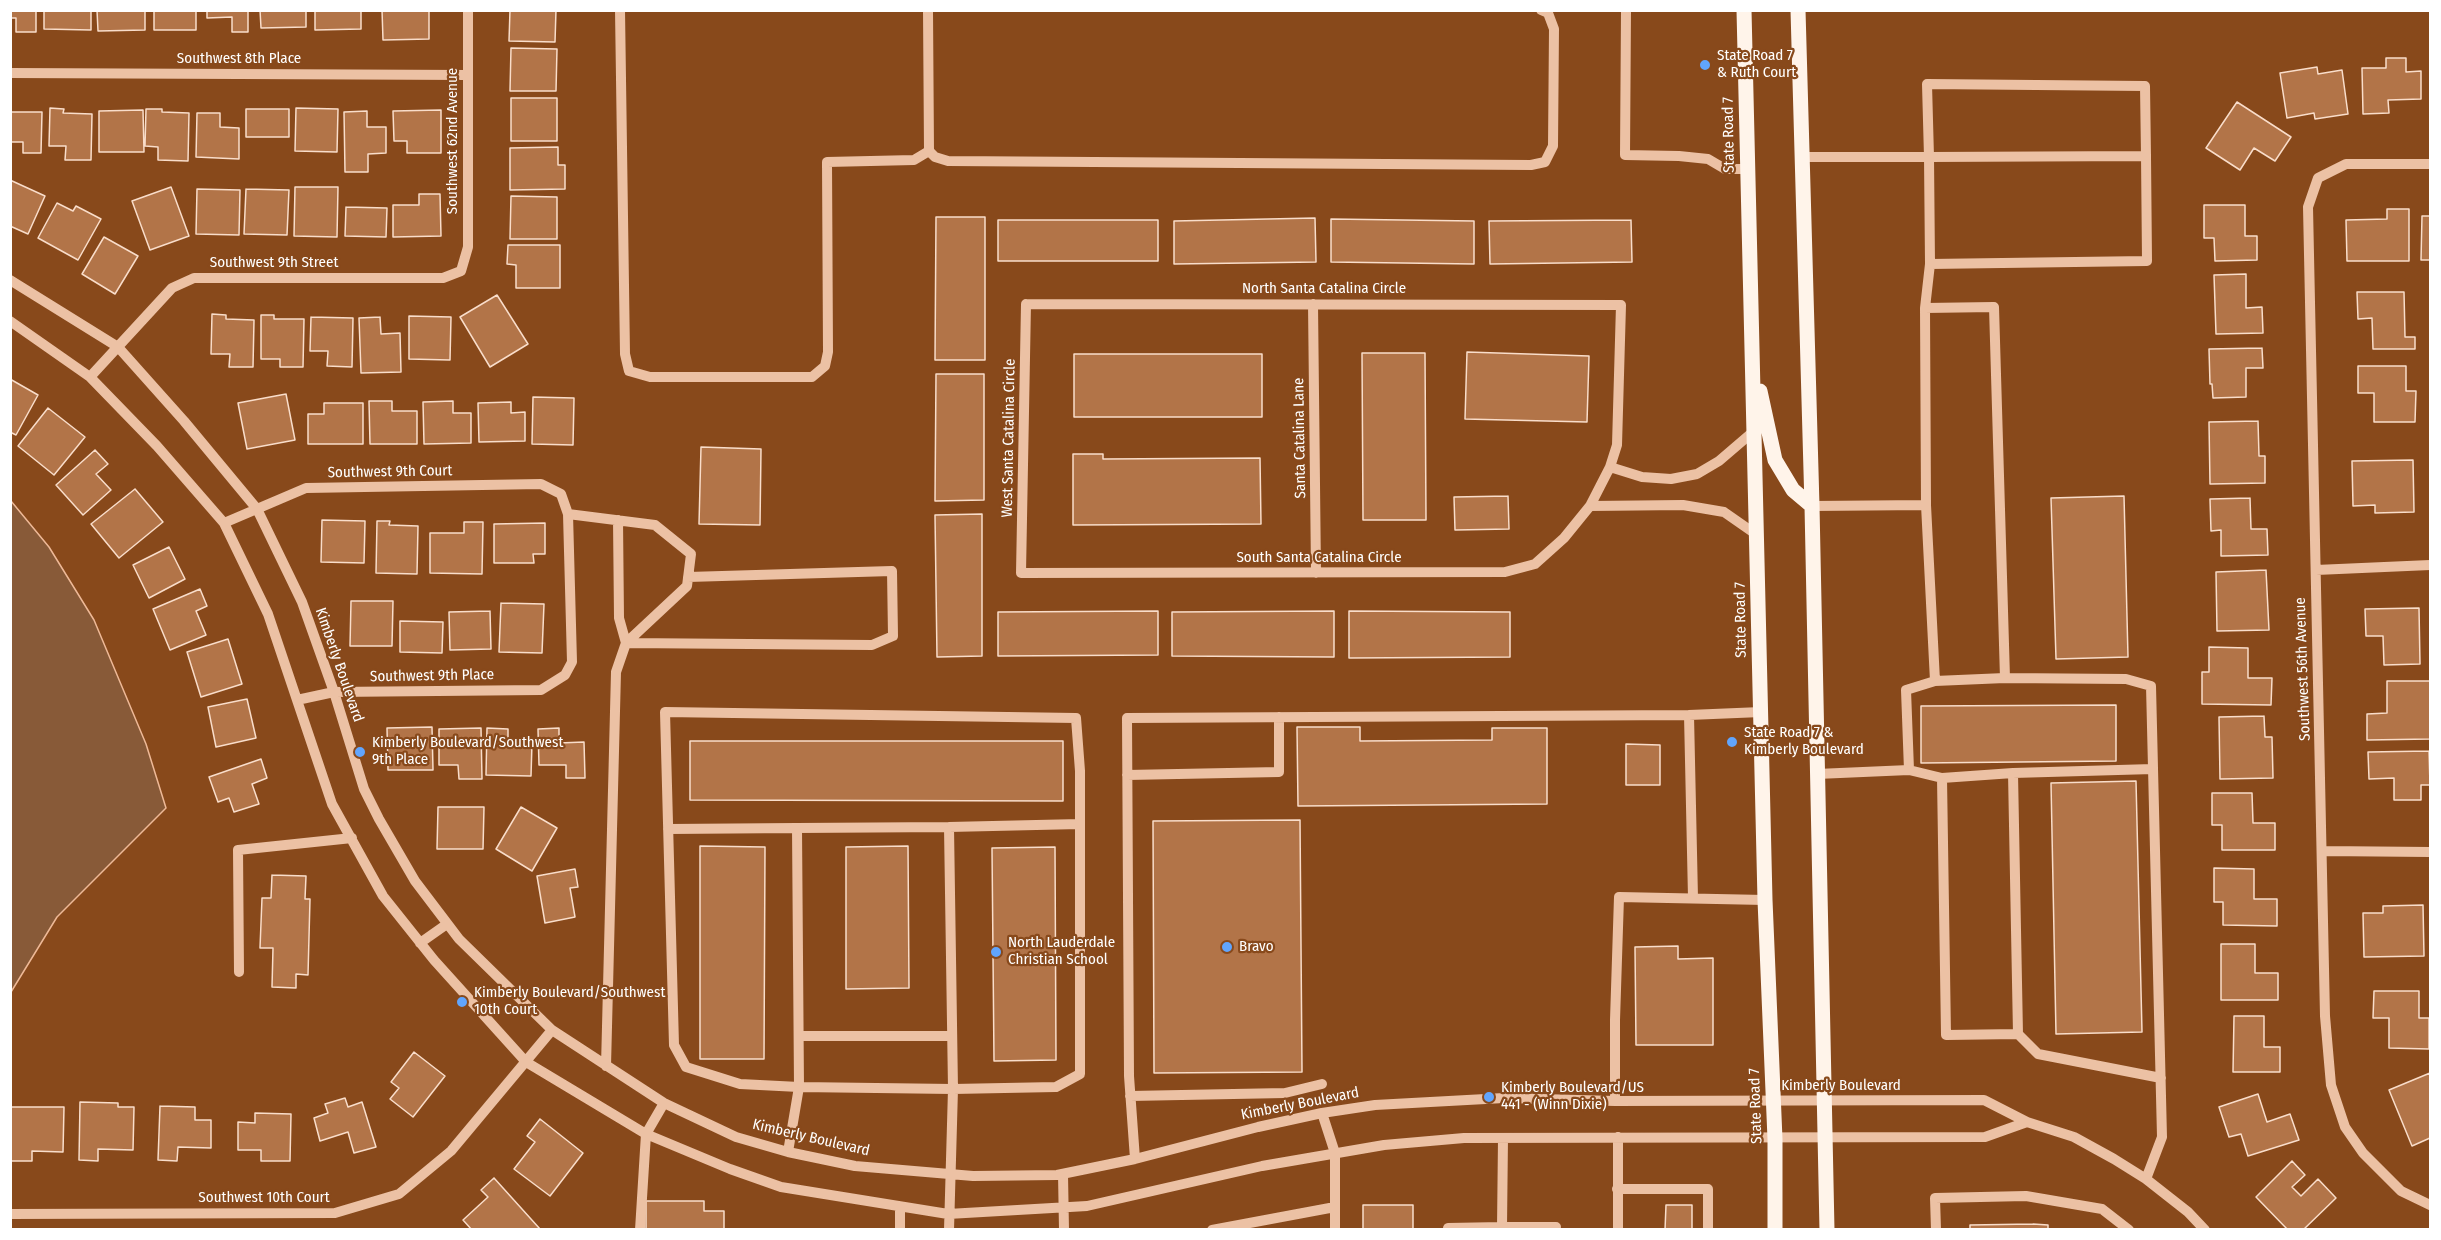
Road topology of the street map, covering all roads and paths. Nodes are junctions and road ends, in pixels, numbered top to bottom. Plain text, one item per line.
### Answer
1 (468, 10) edge
2 (620, 10) edge
3 (928, 10) edge
4 (1541, 10) edge
5 (1626, 10) edge
6 (1744, 10) edge
7 (1798, 10) edge
8 (10, 73) edge
9 (468, 75) junction
10 (929, 151) junction
11 (2145, 156) junction
12 (1803, 157) junction
13 (1929, 157) junction
14 (2430, 164) edge
15 (1748, 169) junction
16 (1930, 264) junction
17 (461, 271) joint
18 (10, 280) edge
19 (1026, 304) joint
20 (1313, 304) junction
21 (1621, 305) joint
22 (1925, 308) junction
23 (10, 321) edge
24 (118, 347) junction
25 (1753, 359) junction
26 (90, 377) junction
27 (1754, 431) junction
28 (1610, 467) junction
29 (1926, 505) junction
30 (1590, 506) junction
31 (1812, 506) junction
32 (257, 509) junction
33 (568, 514) junction
34 (618, 520) junction
35 (224, 523) junction
36 (1757, 535) junction
37 (2430, 565) edge
38 (2316, 570) junction
39 (1021, 573) joint
40 (1316, 573) junction
41 (688, 577) junction
42 (626, 643) junction
43 (2005, 678) junction
44 (1935, 681) junction
45 (334, 692) junction
46 (297, 700) junction
47 (1761, 712) junction
48 (1689, 715) junction
49 (1279, 717) junction
50 (2153, 769) junction
51 (1909, 770) junction
52 (2013, 773) junction
53 (1817, 774) junction
54 (1127, 775) junction
55 (1942, 778) junction
56 (1080, 824) junction
57 (949, 826) junction
58 (797, 828) junction
59 (668, 829) junction
60 (352, 838) junction
61 (2323, 851) junction
62 (2430, 852) edge
63 (1693, 898) junction
64 (1765, 900) junction
65 (447, 924) junction
66 (420, 944) junction
67 (239, 972) dead end
68 (552, 1030) junction
69 (2018, 1034) junction
70 (799, 1036) junction
71 (952, 1036) junction
72 (526, 1062) junction
73 (606, 1066) junction
74 (2161, 1078) junction
75 (1322, 1084) dead end
76 (799, 1087) junction
77 (953, 1089) junction
78 (1130, 1096) junction
79 (1615, 1101) junction
80 (1774, 1101) junction
81 (1825, 1101) junction
82 (664, 1103) junction
83 (1322, 1113) junction
84 (2027, 1122) junction
85 (646, 1134) junction
86 (1618, 1137) junction
87 (1503, 1138) junction
88 (1825, 1138) junction
89 (1776, 1139) junction
90 (788, 1152) junction
91 (1335, 1153) junction
92 (1135, 1160) junction
93 (950, 1173) junction
94 (1063, 1174) junction
95 (2146, 1179) junction
96 (1617, 1189) junction
97 (2430, 1205) edge
98 (900, 1207) junction
99 (1335, 1207) junction
100 (1064, 1209) junction
101 (10, 1214) edge
102 (948, 1214) junction
103 (1502, 1227) junction
104 (1556, 1227) dead end
105 (1448, 1228) edge
106 (640, 1230) edge
107 (900, 1230) edge
108 (949, 1230) edge
109 (1064, 1230) edge
110 (1212, 1230) edge
111 (1335, 1230) edge
112 (1618, 1230) edge
113 (1708, 1230) edge
114 (1775, 1230) edge
115 (1827, 1230) edge
116 (1935, 1230) edge
117 (2129, 1230) edge
118 (2205, 1230) edge

1 - 9 street, Southwest 62nd Avenue
2 - 10 street
3 - 10 street
4 - 10 street
5 - 15 street
6 - 15 main road, State Road 7
7 - 12 main road
8 - 9 street, Southwest 8th Place
9 - 17 street, Southwest 62nd Avenue
11 - 13 street
11 - 13 street
11 - 16 street
12 - 13 street
12 - 31 main road
13 - 16 street
14 - 38 street, Southwest 56th Avenue
15 - 25 main road, State Road 7
16 - 22 street
17 - 24 street, Southwest 9th Street
18 - 24 street, Kimberly Boulevard
19 - 20 street, North Santa Catalina Circle
19 - 39 street, West Santa Catalina Circle
20 - 21 street, North Santa Catalina Circle
20 - 40 street, Santa Catalina Lane
21 - 28 street, South Santa Catalina Circle
22 - 29 street
22 - 43 street
23 - 26 street
24 - 26 street, Southwest 9th Street
24 - 32 street, Kimberly Boulevard
25 - 27 main road, State Road 7
25 - 31 main road
26 - 35 street
27 - 28 street
27 - 36 main road, State Road 7
28 - 30 street, South Santa Catalina Circle
29 - 31 street
29 - 44 street
30 - 36 street
30 - 40 street, South Santa Catalina Circle
31 - 53 main road
32 - 33 street, Southwest 9th Court
32 - 35 street, Southwest 9th Court
32 - 45 street, Kimberly Boulevard
33 - 34 street
33 - 45 street, Southwest 9th Place
34 - 41 street
34 - 42 street
35 - 46 street
36 - 47 main road, State Road 7
37 - 38 street
38 - 61 street, Southwest 56th Avenue
39 - 40 street, South Santa Catalina Circle
41 - 42 street
41 - 42 street
42 - 73 street
43 - 44 street
43 - 50 street
44 - 51 street
45 - 46 street, Southwest 9th Place
45 - 65 street, Kimberly Boulevard
46 - 60 street
47 - 48 street
47 - 64 main road, State Road 7
48 - 49 street
48 - 63 street
49 - 54 street
49 - 54 street
50 - 52 street
50 - 74 street
51 - 53 street
51 - 55 street
52 - 55 street
52 - 69 street
53 - 81 main road
54 - 78 street
55 - 69 street
56 - 57 street
56 - 59 street
56 - 77 street
57 - 58 street
57 - 71 street
58 - 59 street
58 - 70 street
59 - 76 street
60 - 66 street
60 - 67 street
61 - 62 street
61 - 97 street, Southwest 56th Avenue
63 - 64 street
63 - 79 street
64 - 80 main road, State Road 7
65 - 66 street
65 - 68 street, Kimberly Boulevard
66 - 72 street
68 - 72 street, Southwest 10th Court
68 - 73 street, Kimberly Boulevard
69 - 74 street
70 - 71 street
70 - 76 street
71 - 77 street
72 - 85 street
72 - 101 street, Southwest 10th Court
73 - 82 street, Kimberly Boulevard
74 - 95 street
75 - 78 street
76 - 77 street
76 - 90 street
77 - 93 street
78 - 92 street
79 - 80 street, Kimberly Boulevard
79 - 83 street, Kimberly Boulevard
80 - 81 street, Kimberly Boulevard
80 - 89 main road, State Road 7
81 - 84 street, Kimberly Boulevard
81 - 88 main road
82 - 85 street
82 - 90 street, Kimberly Boulevard
83 - 91 street
83 - 92 street, Kimberly Boulevard
84 - 88 street
84 - 95 street, Kimberly Boulevard
85 - 98 street
85 - 106 street
86 - 87 street
86 - 89 street
86 - 96 street
87 - 91 street
87 - 103 street
88 - 89 street
88 - 115 main road
89 - 114 main road, State Road 7
90 - 93 street, Kimberly Boulevard
91 - 99 street
91 - 100 street
92 - 94 street, Kimberly Boulevard
93 - 94 street, Kimberly Boulevard
93 - 102 street
94 - 100 street
95 - 118 street, Kimberly Boulevard
96 - 112 street
96 - 113 street
98 - 102 street
98 - 107 street
99 - 110 street
99 - 111 street
100 - 102 street
100 - 109 street
102 - 108 street
103 - 104 street
103 - 105 street
116 - 117 street

